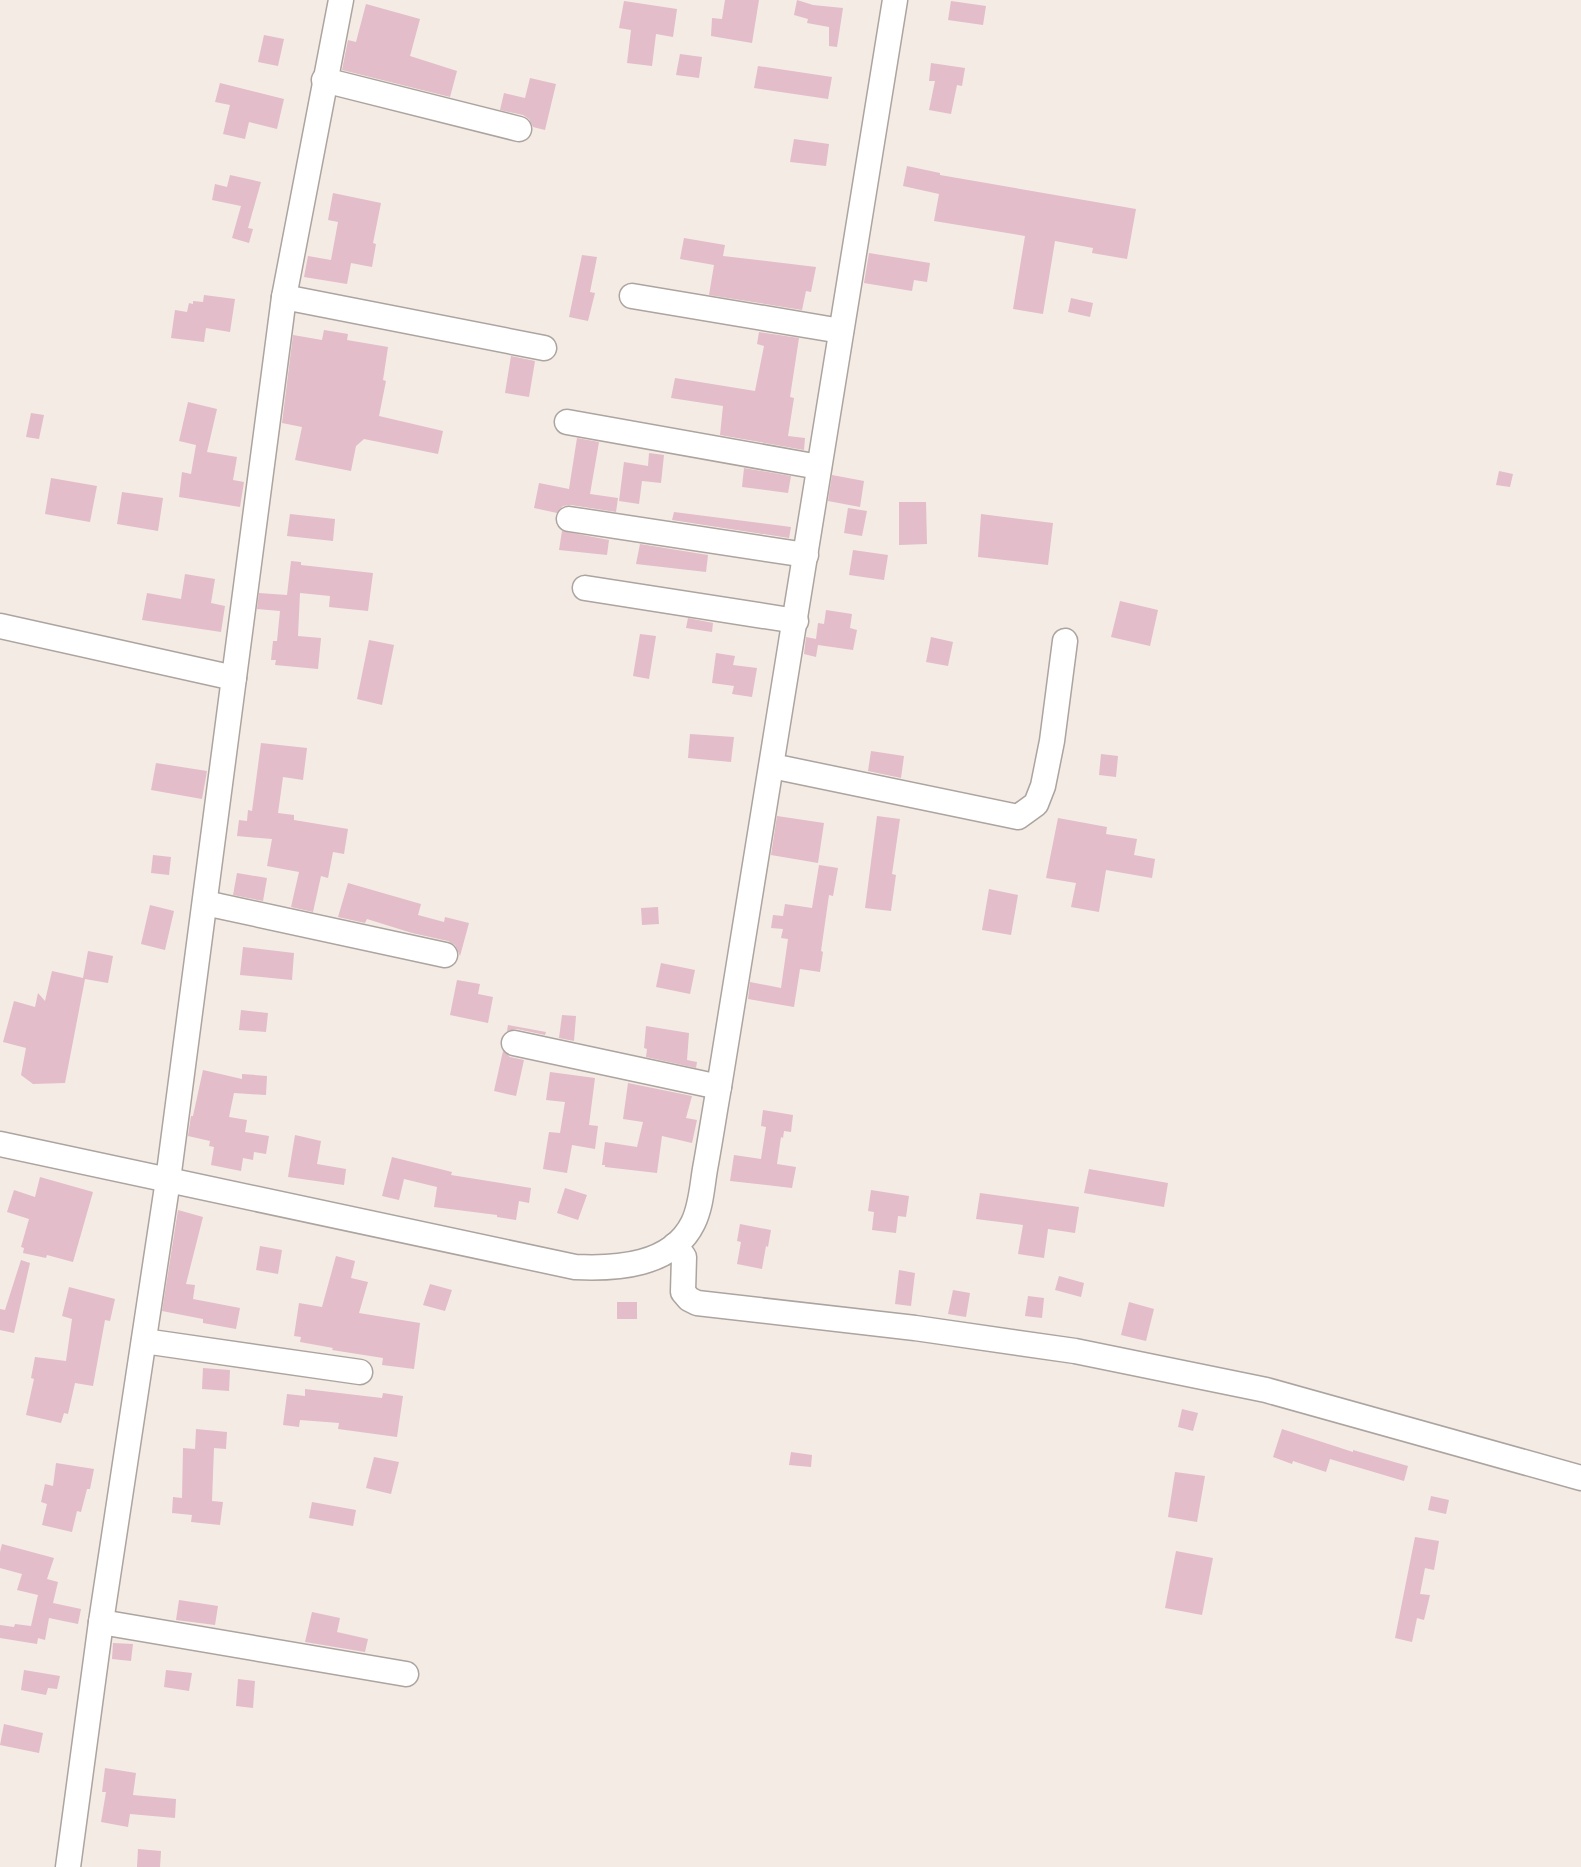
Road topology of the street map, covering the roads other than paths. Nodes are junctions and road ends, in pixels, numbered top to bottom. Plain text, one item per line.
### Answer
1 (341, 0) edge
2 (895, 0) edge
3 (324, 80) junction
4 (519, 129) dead end
5 (632, 296) dead end
6 (284, 297) junction
7 (841, 331) junction
8 (544, 348) dead end
9 (567, 422) dead end
10 (819, 467) junction
11 (569, 519) dead end
12 (806, 555) junction
13 (585, 588) dead end
14 (796, 621) junction
15 (0, 626) edge
16 (1065, 641) dead end
17 (234, 678) junction
18 (772, 766) junction
19 (205, 903) junction
20 (445, 955) dead end
21 (514, 1043) dead end
22 (719, 1088) junction
23 (0, 1144) edge
24 (168, 1180) junction
25 (680, 1264) junction
26 (144, 1341) junction
27 (360, 1372) dead end
28 (1581, 1478) edge
29 (101, 1622) junction
30 (406, 1674) dead end
31 (68, 1867) edge

1 - 3 street
2 - 7 street
3 - 4 street
3 - 6 street
5 - 7 street
6 - 8 street
6 - 17 street
7 - 10 street
9 - 10 street
10 - 12 street
11 - 12 street
12 - 14 street
13 - 14 street
14 - 18 street
15 - 17 street
16 - 18 street
17 - 19 street
18 - 22 street
19 - 20 street
19 - 24 street
21 - 22 street
22 - 25 street
23 - 24 street
24 - 25 street
24 - 26 street
25 - 28 street
26 - 27 street
26 - 29 street
29 - 30 street
29 - 31 street

